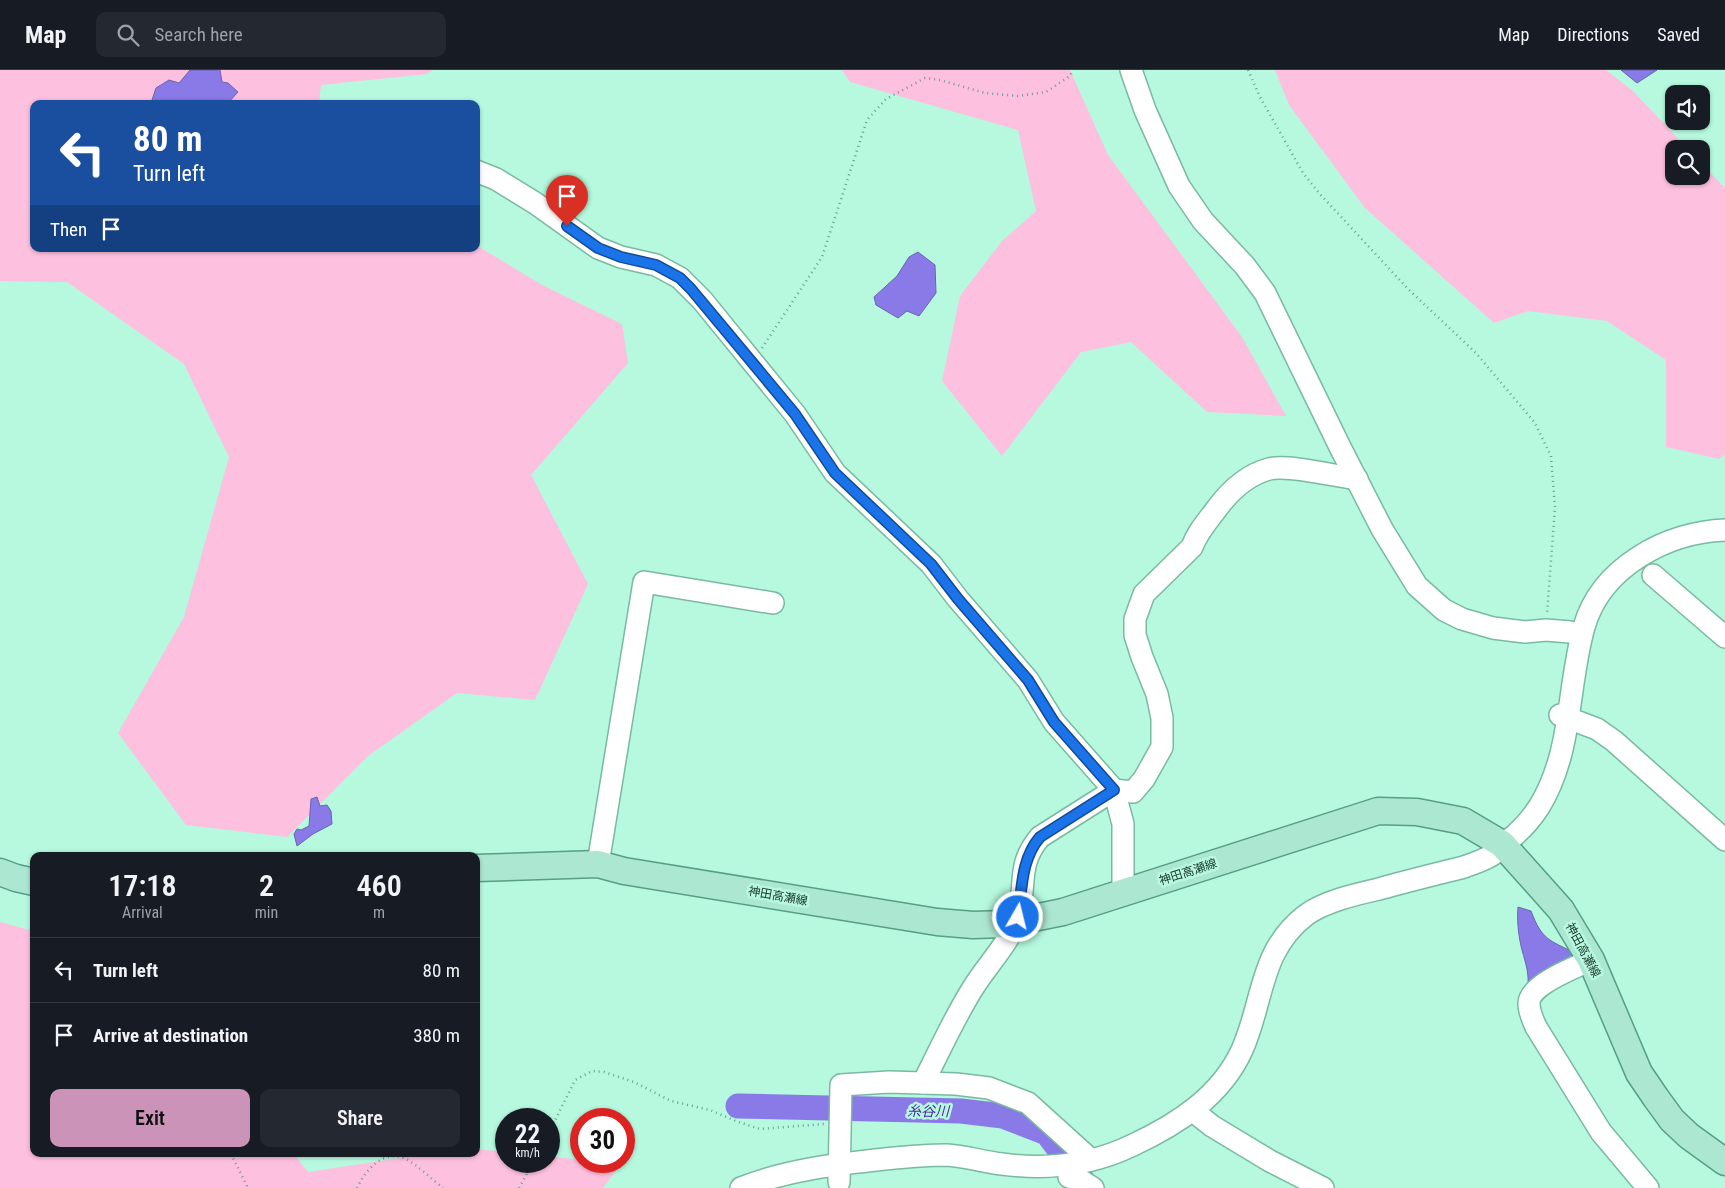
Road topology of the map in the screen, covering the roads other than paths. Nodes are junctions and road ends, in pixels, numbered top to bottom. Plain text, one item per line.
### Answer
1 (1131, 70) edge
2 (480, 173) edge
3 (1357, 479) junction
4 (1725, 530) edge
5 (1653, 575) dead end
6 (773, 602) dead end
7 (1570, 632) dead end
8 (1725, 637) edge
9 (1564, 716) junction
10 (1114, 790) junction
11 (1725, 840) edge
12 (1502, 844) junction
13 (598, 864) junction
14 (480, 868) edge
15 (0, 872) edge
16 (30, 881) edge
17 (1123, 893) junction
18 (1015, 922) junction
19 (1591, 960) junction
20 (923, 1083) junction
21 (1193, 1111) junction
22 (1092, 1160) junction
23 (1725, 1162) edge
24 (839, 1174) junction
25 (1069, 1177) edge
26 (741, 1188) edge
27 (1093, 1188) edge
28 (1323, 1188) edge
29 (1648, 1188) edge

1 - 3 street
2 - 10 street
3 - 7 street
3 - 10 street
4 - 9 street
5 - 8 street
6 - 13 street
9 - 11 street
9 - 12 street
10 - 17 street
10 - 18 street
12 - 17 main road, 神田高瀬線
12 - 19 main road, 神田高瀬線
12 - 21 street
13 - 14 main road, 神田高瀬線
13 - 18 main road, 神田高瀬線
15 - 16 main road
17 - 18 main road, 神田高瀬線
18 - 20 street
19 - 23 main road, 神田高瀬線
19 - 29 street
20 - 22 street
20 - 24 street
21 - 22 street
21 - 28 street
22 - 25 street
24 - 25 street
24 - 26 street
25 - 27 street

